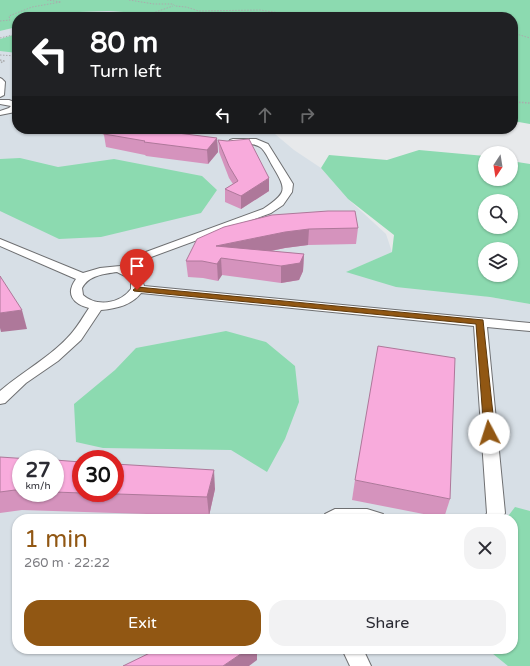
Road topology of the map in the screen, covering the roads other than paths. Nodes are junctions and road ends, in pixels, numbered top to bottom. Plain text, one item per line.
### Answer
1 (0, 80) edge
2 (0, 95) edge
3 (0, 102) edge
4 (12, 103) edge
5 (12, 110) edge
6 (0, 114) edge
7 (169, 134) edge
8 (186, 138) edge
9 (224, 142) edge
10 (0, 242) edge
11 (122, 270) junction
12 (84, 278) junction
13 (137, 290) junction
14 (97, 306) junction
15 (480, 322) junction
16 (530, 327) edge
17 (0, 399) edge
18 (496, 514) edge
19 (355, 654) edge
20 (361, 666) edge

1 - 2 street
3 - 4 street
5 - 6 street
7 - 8 street
9 - 11 street
10 - 12 street
11 - 12 street
11 - 13 street
12 - 14 street
13 - 14 street
13 - 15 street
14 - 17 street
15 - 16 street
15 - 18 street
19 - 20 street

